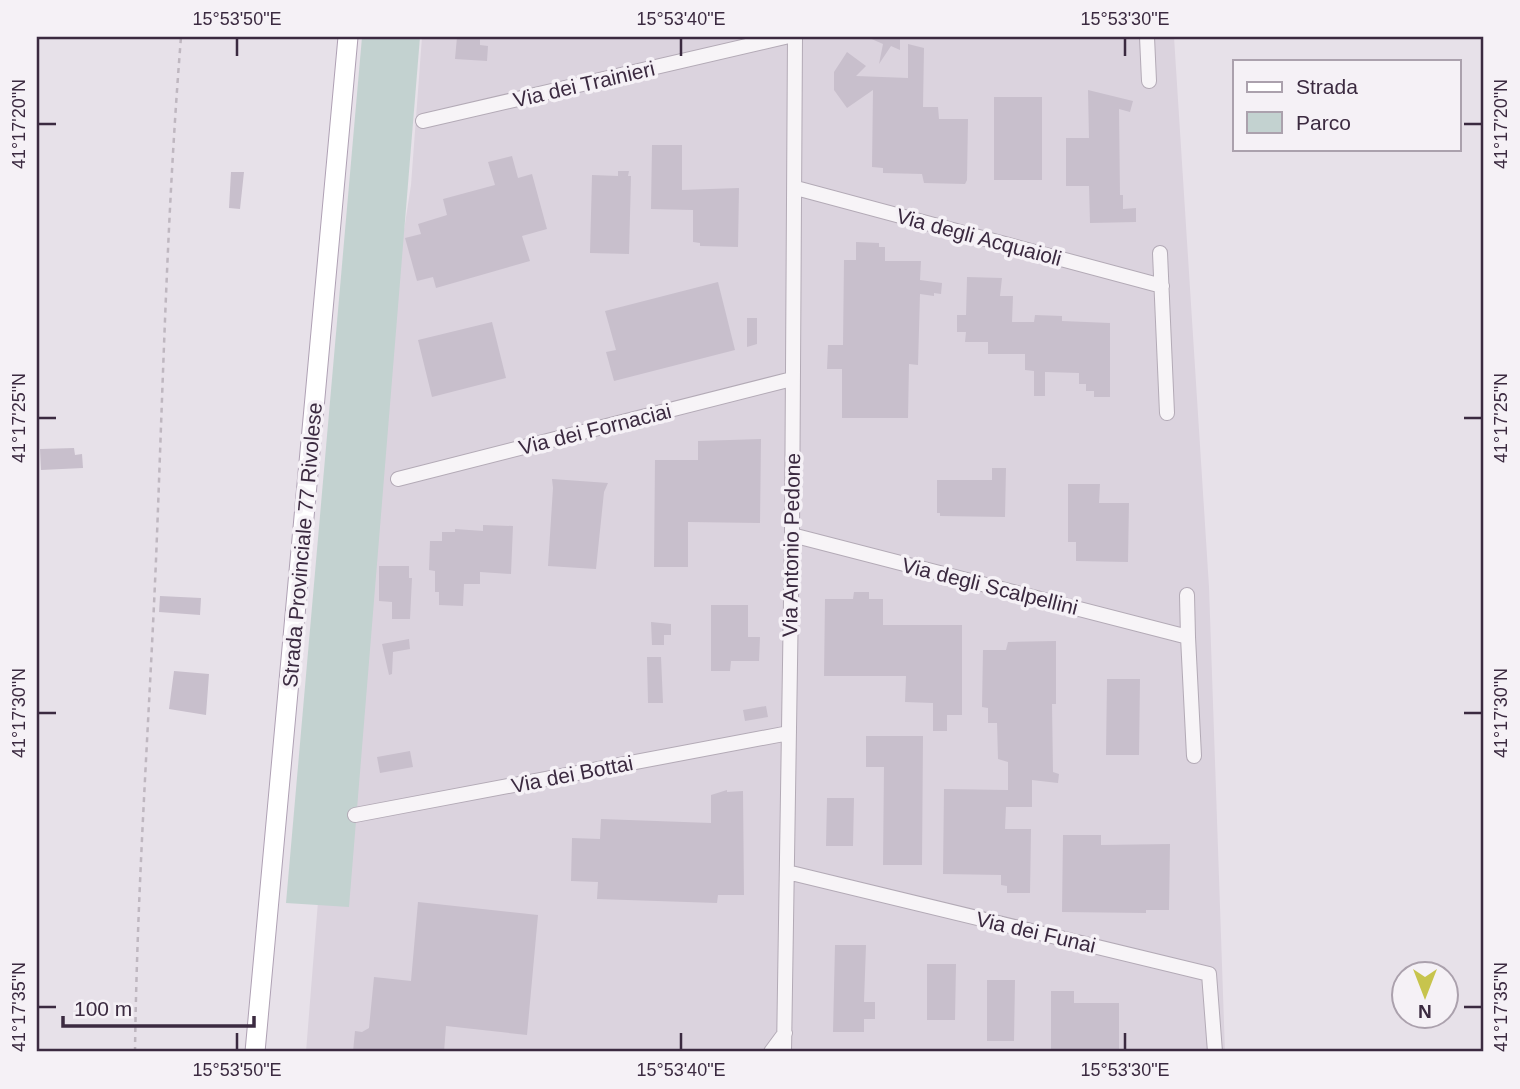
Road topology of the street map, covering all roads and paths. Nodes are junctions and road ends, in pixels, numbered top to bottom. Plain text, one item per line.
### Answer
1 (181, 37) edge
2 (348, 37) edge
3 (785, 37) edge
4 (795, 37) edge
5 (1147, 37) edge
6 (1149, 81) dead end
7 (424, 121) dead end
8 (796, 188) junction
9 (1160, 253) dead end
10 (1162, 286) junction
11 (792, 379) junction
12 (1167, 413) dead end
13 (398, 479) dead end
14 (792, 535) junction
15 (1187, 595) dead end
16 (1188, 637) junction
17 (789, 733) junction
18 (1194, 756) dead end
19 (355, 815) dead end
20 (787, 873) junction
21 (785, 1033) junction
22 (135, 1052) edge
23 (255, 1052) edge
24 (771, 1052) edge
25 (784, 1052) edge
26 (1215, 1052) edge

1 - 22 path
2 - 23 main road, Strada Provinciale 77 Rivolese
3 - 7 street, Via dei Trainieri
4 - 8 street, Via Antonio Pedone
5 - 6 street
8 - 10 street, Via degli Acquaioli
8 - 11 street, Via Antonio Pedone
9 - 10 street
10 - 12 street
11 - 13 street, Via dei Fornaciai
11 - 14 street, Via Antonio Pedone
14 - 16 street, Via degli Scalpellini
14 - 17 street, Via Antonio Pedone
15 - 16 street
16 - 18 street
17 - 19 street, Via dei Bottai
17 - 20 street, Via Antonio Pedone
20 - 21 street, Via Antonio Pedone
20 - 26 street, Via dei Funai
21 - 24 street
21 - 25 street, Via Antonio Pedone

